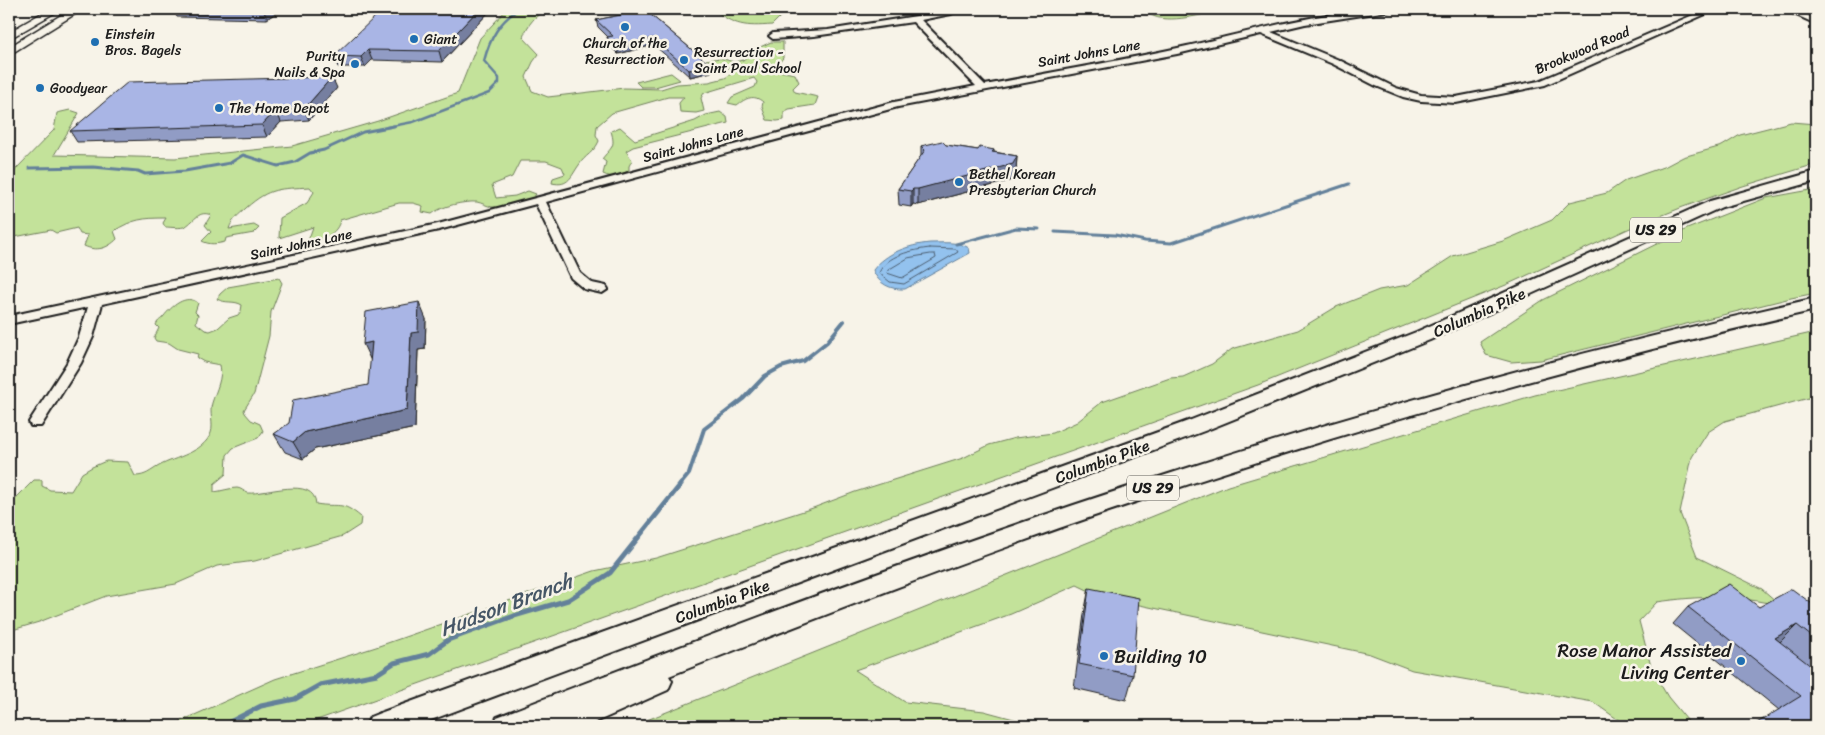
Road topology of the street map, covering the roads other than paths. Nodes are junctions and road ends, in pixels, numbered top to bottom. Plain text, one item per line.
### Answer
1 (56, 9) edge
2 (78, 9) edge
3 (957, 9) edge
4 (1388, 9) edge
5 (1713, 9) edge
6 (1787, 9) edge
7 (914, 18) junction
8 (1816, 22) edge
9 (1260, 31) junction
10 (9, 36) edge
11 (773, 36) dead end
12 (9, 52) edge
13 (981, 86) junction
14 (1815, 175) edge
15 (540, 200) junction
16 (602, 290) dead end
17 (96, 302) junction
18 (1816, 304) edge
19 (9, 320) edge
20 (36, 422) dead end
21 (803, 613) junction
22 (380, 726) edge
23 (507, 726) edge
24 (557, 726) edge

1 - 10 main road
2 - 12 main road
3 - 7 street
4 - 9 street, Saint Johns Lane
5 - 9 street, Brookwood Road
6 - 8 street
7 - 11 street
7 - 13 street
9 - 13 street, Saint Johns Lane
13 - 15 street, Saint Johns Lane
14 - 22 highway, Columbia Pike / US 29
15 - 16 street
15 - 17 street, Saint Johns Lane
17 - 19 street, Saint Johns Lane
17 - 20 street
18 - 21 highway, US 29
21 - 23 highway, US 29
21 - 24 highway

